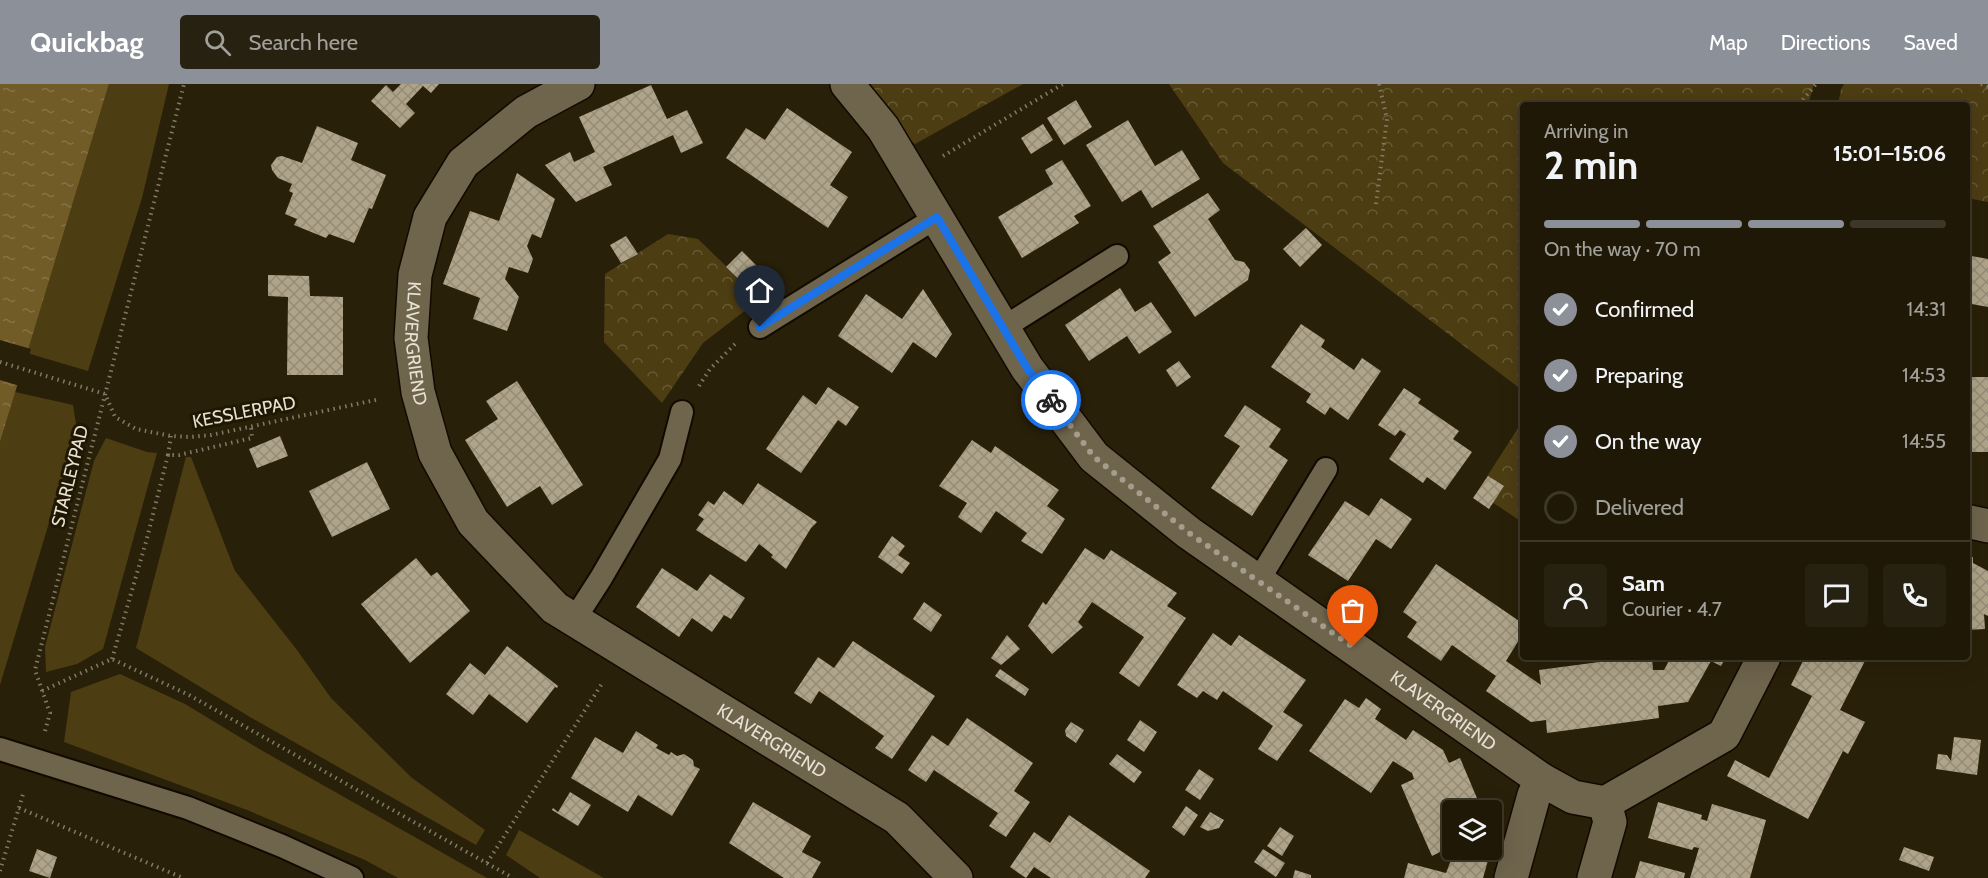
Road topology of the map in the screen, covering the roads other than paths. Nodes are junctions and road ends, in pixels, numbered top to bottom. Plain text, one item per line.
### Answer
1 (578, 84) edge
2 (847, 84) edge
3 (937, 217) junction
4 (1117, 256) dead end
5 (760, 327) road end
6 (1003, 328) junction
7 (682, 412) road end
8 (1326, 469) dead end
9 (1970, 522) edge
10 (1988, 526) edge
11 (1258, 581) junction
12 (574, 620) junction
13 (1762, 660) edge
14 (0, 749) edge
15 (1542, 780) junction
16 (1605, 803) junction
17 (352, 878) edge
18 (956, 878) edge
19 (1511, 878) edge
20 (1594, 878) edge

1 - 12 street, KLAVERGRIEND
2 - 3 street, KLAVERGRIEND
3 - 5 lane
3 - 6 street, KLAVERGRIEND
4 - 6 lane
6 - 11 street, KLAVERGRIEND
7 - 12 lane
8 - 11 lane
9 - 10 street
11 - 15 street, KLAVERGRIEND
12 - 18 street, KLAVERGRIEND
13 - 16 street
14 - 17 lane
15 - 16 street, KLAVERGRIEND
15 - 19 street
16 - 20 street

